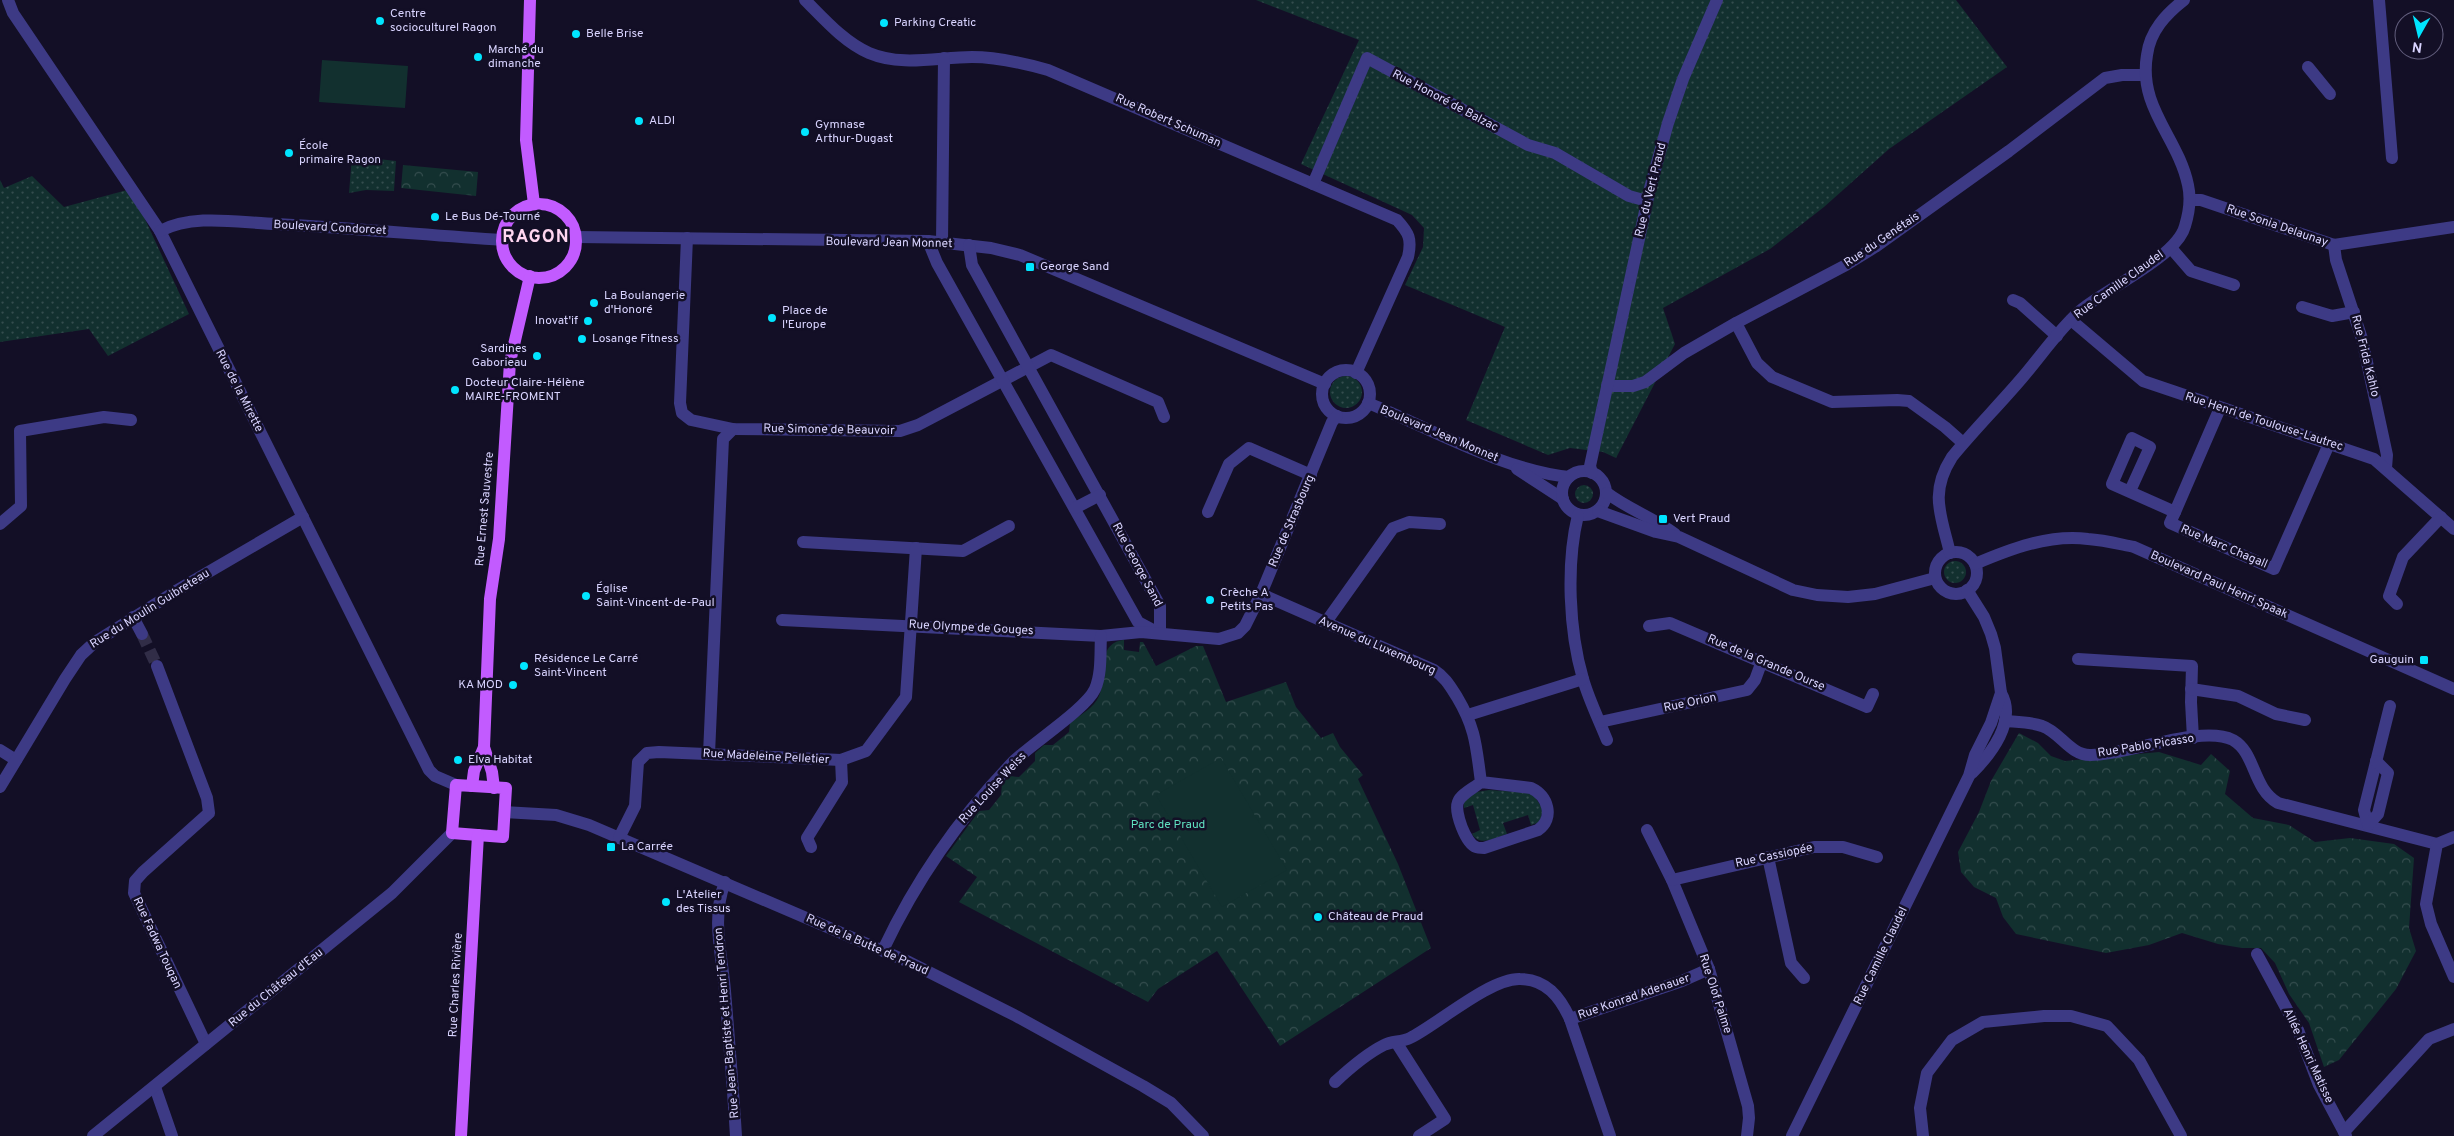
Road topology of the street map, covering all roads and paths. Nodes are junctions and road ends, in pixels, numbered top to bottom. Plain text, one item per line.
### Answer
1 (8, 0) edge
2 (530, 0) edge
3 (804, 0) edge
4 (1717, 0) edge
5 (2184, 0) edge
6 (2379, 0) edge
7 (944, 58) junction
8 (2308, 67) dead end
9 (2144, 75) junction
10 (2330, 94) dead end
11 (2392, 158) dead end
12 (1313, 184) junction
13 (2190, 200) junction
14 (1647, 201) junction
15 (534, 204) junction
16 (2454, 227) edge
17 (160, 231) junction
18 (576, 237) junction
19 (687, 238) junction
20 (502, 240) junction
21 (928, 241) junction
22 (942, 242) junction
23 (969, 245) junction
24 (2334, 245) junction
25 (2171, 248) junction
26 (530, 276) junction
27 (2234, 285) dead end
28 (2013, 300) dead end
29 (2302, 307) dead end
30 (2354, 312) junction
31 (2071, 320) junction
32 (1736, 323) junction
33 (2057, 336) junction
34 (1029, 367) junction
35 (1356, 373) junction
36 (1003, 381) junction
37 (1325, 384) junction
38 (1606, 386) junction
39 (1368, 403) junction
40 (2220, 408) junction
41 (1337, 416) junction
42 (1164, 417) dead end
43 (131, 420) dead end
44 (733, 429) junction
45 (1963, 444) junction
46 (2329, 444) junction
47 (1511, 464) junction
48 (2386, 468) junction
49 (1592, 473) junction
50 (1311, 475) junction
51 (1569, 477) junction
52 (2130, 491) dead end
53 (1607, 493) junction
54 (1100, 495) junction
55 (1562, 499) junction
56 (1075, 508) junction
57 (1598, 511) junction
58 (1208, 512) dead end
59 (2175, 512) junction
60 (1578, 515) junction
61 (303, 517) junction
62 (2440, 517) junction
63 (0, 524) edge
64 (1440, 524) dead end
65 (1009, 526) dead end
66 (2454, 529) edge
67 (1679, 537) junction
68 (803, 542) dead end
69 (916, 548) junction
70 (1950, 553) junction
71 (1975, 564) junction
72 (1935, 578) junction
73 (1966, 590) junction
74 (1260, 594) junction
75 (2396, 604) dead end
76 (133, 617) junction
77 (782, 620) dead end
78 (1326, 622) junction
79 (912, 625) junction
80 (1650, 626) dead end
81 (1160, 633) junction
82 (142, 634) tunnel mouth
83 (1101, 636) junction
84 (2078, 659) dead end
85 (1762, 661) junction
86 (157, 666) tunnel mouth
87 (1583, 679) junction
88 (2454, 689) edge
89 (2192, 690) junction
90 (2001, 693) junction
91 (1873, 694) dead end
92 (2390, 706) dead end
93 (1468, 715) junction
94 (2304, 720) dead end
95 (2005, 721) junction
96 (1600, 722) junction
97 (2193, 738) junction
98 (1608, 740) dead end
99 (484, 747) junction
100 (0, 750) edge
101 (709, 754) junction
102 (16, 760) junction
103 (841, 760) junction
104 (5, 769) edge
105 (1969, 776) junction
106 (1481, 782) junction
107 (456, 785) junction
108 (472, 786) junction
109 (0, 787) edge
110 (494, 788) junction
111 (505, 812) junction
112 (2368, 825) junction
113 (1647, 830) dead end
114 (452, 833) junction
115 (478, 835) junction
116 (2454, 837) edge
117 (618, 838) junction
118 (2437, 844) junction
119 (811, 847) dead end
120 (1768, 857) junction
121 (1878, 857) dead end
122 (1672, 880) junction
123 (725, 882) junction
124 (883, 950) junction
125 (2256, 954) dead end
126 (1709, 969) junction
127 (2454, 977) edge
128 (1804, 978) dead end
129 (1570, 1019) junction
130 (2454, 1029) edge
131 (1396, 1042) junction
132 (206, 1044) junction
133 (1335, 1082) dead end
134 (155, 1087) junction
135 (2345, 1134) edge
136 (93, 1136) edge
137 (172, 1136) edge
138 (461, 1136) edge
139 (736, 1136) edge
140 (1203, 1136) edge
141 (1420, 1136) edge
142 (1610, 1136) edge
143 (1747, 1136) edge
144 (1792, 1136) edge
145 (1923, 1136) edge
146 (2181, 1136) edge

1 - 17 street, Rue de la Mirette
2 - 15 main road
3 - 7 street, Rue Robert Schuman
4 - 14 street, Rue du Vert Praud
5 - 9 street
6 - 11 street
7 - 12 street, Rue Robert Schuman
7 - 22 street
8 - 10 street
9 - 13 street, Rue Camille Claudel
9 - 32 street, Rue du Genétais
12 - 14 street, Rue Honoré de Balzac
12 - 35 street, Rue Robert Schuman
13 - 24 street, Rue Sonia Delaunay
13 - 25 street, Rue Camille Claudel
14 - 38 street, Rue du Vert Praud
15 - 18 main road
15 - 20 main road
16 - 24 street, Rue Sonia Delaunay
17 - 20 street, Boulevard Condorcet
17 - 61 street, Rue de la Mirette
18 - 19 street, Boulevard Jean Monnet
18 - 26 main road
19 - 21 street, Boulevard Jean Monnet
19 - 44 street, Rue Simone de Beauvoir
20 - 26 main road
21 - 22 street, Boulevard Jean Monnet
21 - 36 street, Rue George Sand
22 - 23 street, Boulevard Jean Monnet
23 - 34 street, Rue George Sand
23 - 37 street, Boulevard Jean Monnet
24 - 30 street, Rue Frida Kahlo
25 - 27 street
25 - 31 street, Rue Camille Claudel
26 - 99 main road, Rue Ernest Sauvestre
28 - 33 street
29 - 30 street
30 - 48 street, Rue Frida Kahlo
31 - 33 street, Rue Camille Claudel
31 - 40 street, Rue Henri de Toulouse-Lautrec
32 - 38 street, Rue du Genétais
32 - 45 street
33 - 45 street, Rue Camille Claudel
34 - 36 street
34 - 42 street
34 - 54 street, Rue George Sand
35 - 37 street
35 - 39 street
36 - 44 street, Rue Simone de Beauvoir
36 - 56 street, Rue George Sand
37 - 41 street
38 - 49 street
39 - 41 street
39 - 47 street, Boulevard Jean Monnet
40 - 46 street, Rue Henri de Toulouse-Lautrec
40 - 59 street, Rue Marc Chagall
41 - 50 street, Rue de Strasbourg
43 - 63 street
44 - 101 street
45 - 70 street, Rue Camille Claudel
46 - 48 street, Rue Henri de Toulouse-Lautrec
46 - 59 street, Rue Marc Chagall
47 - 51 street, Boulevard Jean Monnet
47 - 55 street, Boulevard Jean Monnet
48 - 62 street, Rue Henri de Toulouse-Lautrec
49 - 51 street
49 - 53 street
50 - 58 street
50 - 74 street, Rue de Strasbourg
51 - 55 street
52 - 59 street, Rue Marc Chagall
53 - 57 street
53 - 67 street
54 - 56 street
54 - 81 street, Rue George Sand
55 - 60 street
56 - 81 street, Rue George Sand
57 - 60 street
57 - 67 street
60 - 87 street
61 - 76 street, Rue du Moulin Guibreteau
61 - 107 street, Rue de la Mirette
62 - 66 street, Rue Henri de Toulouse-Lautrec
62 - 75 street
64 - 78 street
65 - 69 street
67 - 72 street
68 - 69 street
69 - 79 street, Rue Madeleine Pelletier
70 - 71 street
70 - 72 street
71 - 73 street
71 - 88 street, Boulevard Paul Henri Spaak
72 - 73 street
73 - 90 street, Rue Camille Claudel
74 - 78 street, Avenue du Luxembourg
74 - 81 street, Rue de Strasbourg
76 - 82 street
76 - 102 street, Rue du Moulin Guibreteau
77 - 79 street, Rue Olympe de Gouges
78 - 93 street, Avenue du Luxembourg
79 - 83 street, Rue Olympe de Gouges
79 - 103 street, Rue Madeleine Pelletier
80 - 85 street, Rue de la Grande Ourse
81 - 83 street, Rue Olympe de Gouges
83 - 124 street, Rue Louise Weiss
84 - 89 street
85 - 91 street, Rue de la Grande Ourse
85 - 96 street, Rue Orion
86 - 132 street, Rue Fadwa Touqan
87 - 93 street
87 - 96 street
89 - 94 street
89 - 97 street
90 - 95 street, Rue Camille Claudel
90 - 105 street, Rue Camille Claudel
92 - 112 street
93 - 106 street, Avenue du Luxembourg
95 - 97 street, Rue Pablo Picasso
95 - 105 street, Rue Camille Claudel
96 - 98 street
97 - 112 street, Rue Pablo Picasso
99 - 108 main road, Rue Ernest Sauvestre
99 - 110 main road, Rue Ernest Sauvestre
100 - 102 street
101 - 103 street, Rue Madeleine Pelletier
101 - 117 street, Rue Madeleine Pelletier
102 - 104 street, Rue du Moulin Guibreteau
103 - 119 street
104 - 109 street, Rue du Moulin Guibreteau
105 - 144 street, Rue Camille Claudel
106 - 106 street
107 - 108 main road
107 - 114 main road
108 - 110 main road
110 - 111 main road
111 - 115 main road
111 - 117 street, Rue de la Butte de Praud
112 - 118 street, Rue Pablo Picasso
113 - 122 street, Rue Olof Palme
114 - 115 main road
114 - 132 street, Rue du Château d'Eau
115 - 138 main road, Rue Charles Rivière
116 - 118 street
117 - 123 street, Rue de la Butte de Praud
118 - 127 street
120 - 121 street, Rue Cassiopée
120 - 122 street, Rue Cassiopée
120 - 128 street
122 - 126 street, Rue Olof Palme
123 - 124 street, Rue de la Butte de Praud
123 - 139 street, Rue Jean-Baptiste et Henri Tendron
124 - 140 street, Rue de la Butte de Praud
125 - 135 street, Allée Henri Matisse
126 - 129 street, Rue Konrad Adenauer
126 - 143 street, Rue Olof Palme
129 - 131 street, Rue Konrad Adenauer
129 - 142 street
130 - 135 street
131 - 133 street, Rue Konrad Adenauer
131 - 141 street
132 - 134 street, Rue du Château d'Eau
134 - 136 street, Rue du Château d'Eau
134 - 137 street
145 - 146 street

